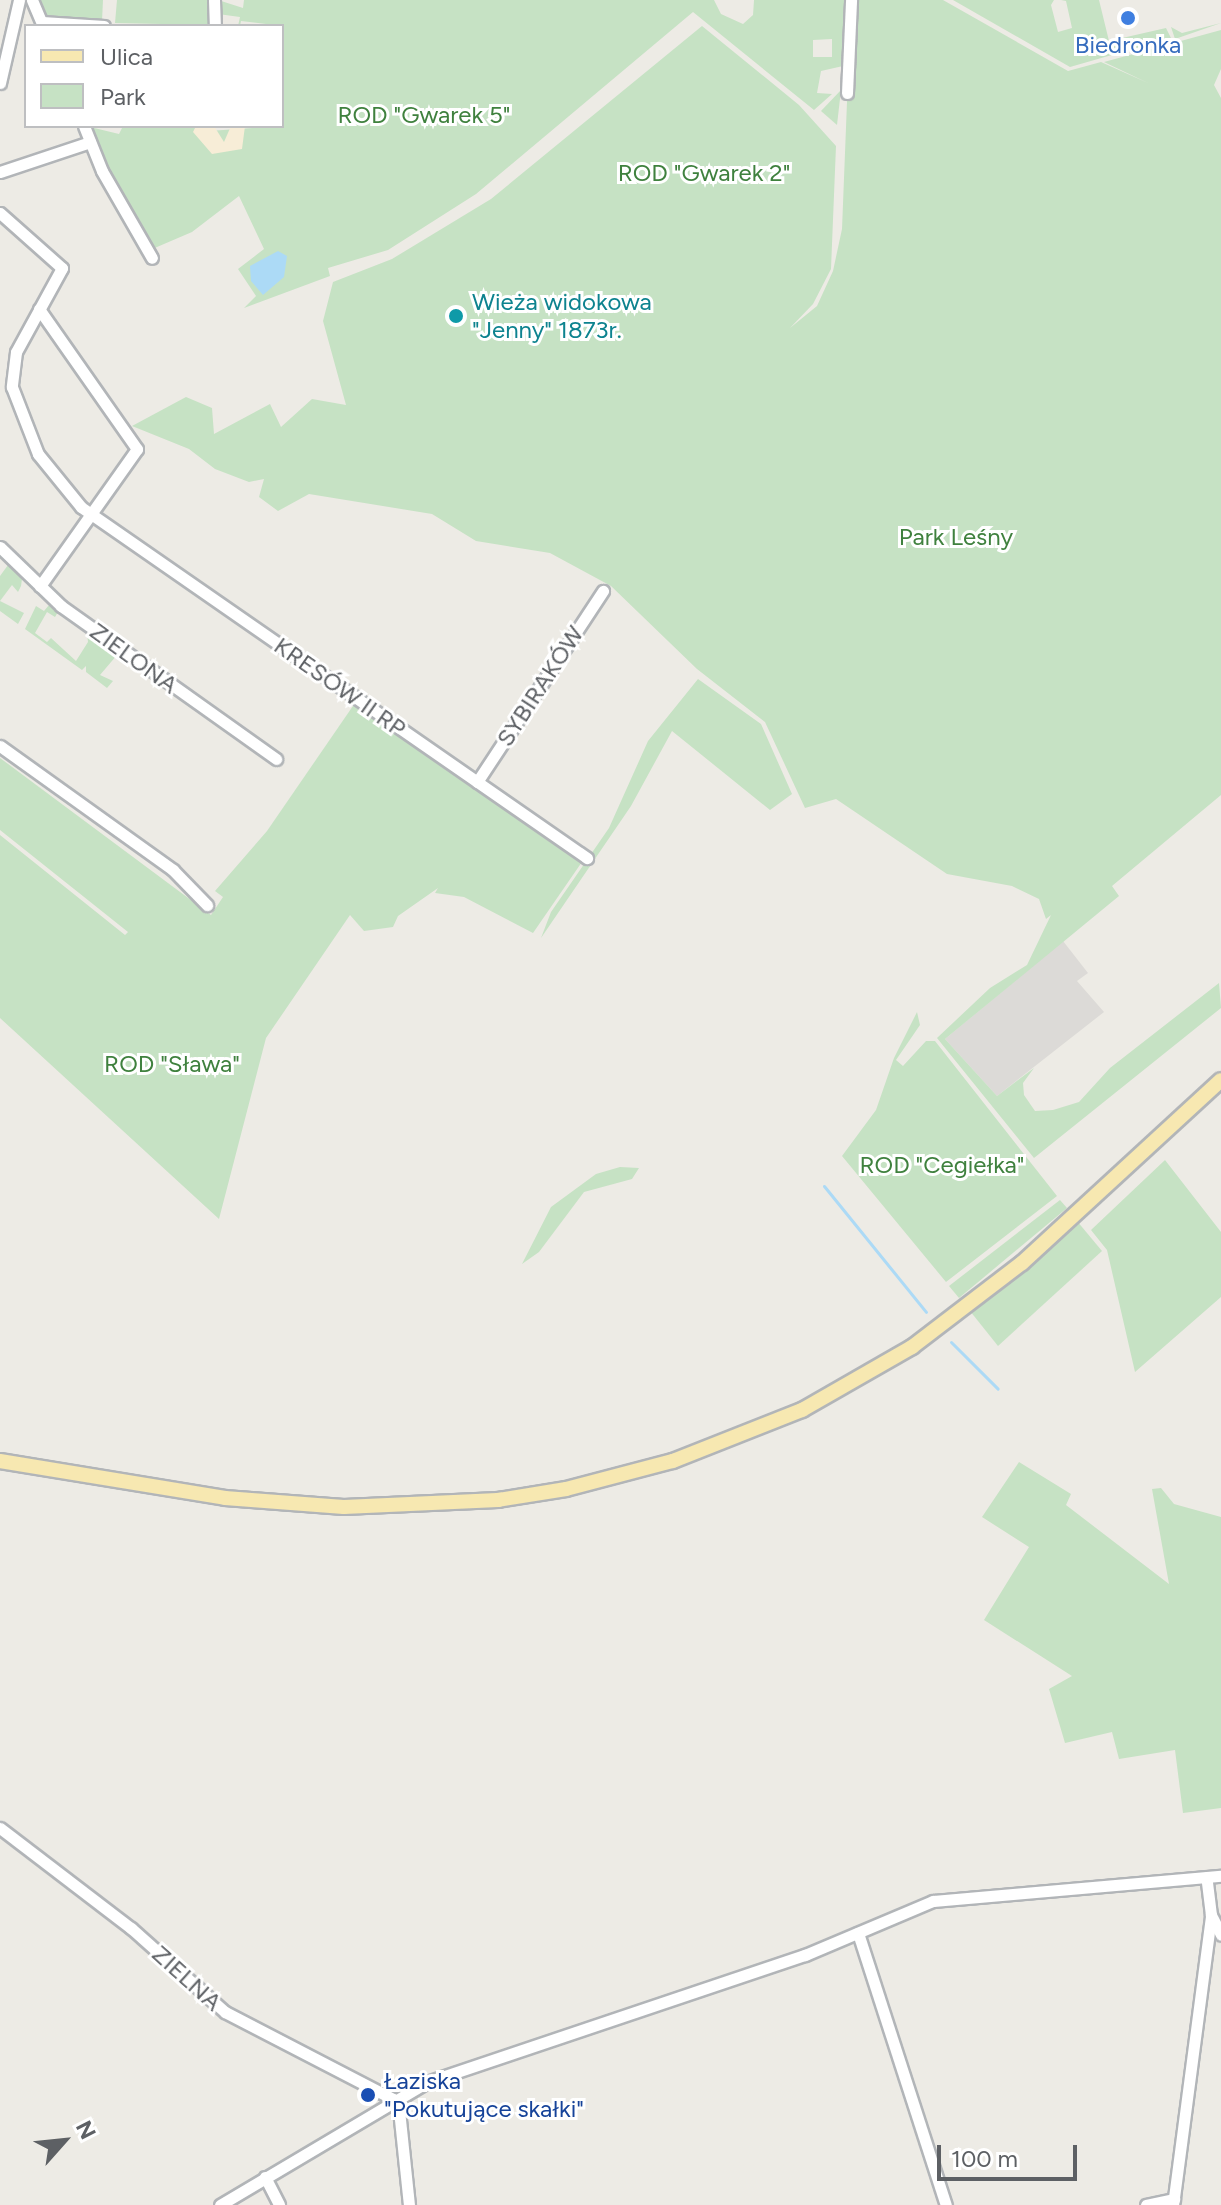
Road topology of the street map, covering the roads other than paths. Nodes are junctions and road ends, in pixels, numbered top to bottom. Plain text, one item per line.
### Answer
1 (19, 0) edge
2 (32, 0) edge
3 (214, 0) edge
4 (851, 0) edge
5 (43, 24) edge
6 (215, 24) edge
7 (0, 83) edge
8 (847, 93) dead end
9 (85, 128) edge
10 (90, 142) junction
11 (0, 172) edge
12 (0, 213) edge
13 (152, 258) dead end
14 (39, 309) junction
15 (93, 515) junction
16 (0, 547) edge
17 (40, 586) junction
18 (603, 591) dead end
19 (0, 746) edge
20 (276, 759) dead end
21 (477, 782) junction
22 (587, 858) dead end
23 (207, 905) dead end
24 (1221, 1080) edge
25 (0, 1461) edge
26 (0, 1828) edge
27 (1221, 1876) edge
28 (1206, 1877) junction
29 (1211, 1915) junction
30 (858, 1933) junction
31 (1221, 1935) edge
32 (393, 2099) junction
33 (265, 2177) junction
34 (1174, 2202) edge
35 (220, 2205) edge
36 (279, 2205) edge
37 (409, 2205) edge
38 (946, 2205) edge
39 (1146, 2205) edge

1 - 7 street
2 - 5 street
3 - 6 street
4 - 8 street
9 - 10 street
10 - 11 street
10 - 13 street
12 - 14 street, KRESÓW II RP
14 - 15 street, KRESÓW II RP
14 - 15 street
15 - 17 street
15 - 21 street, KRESÓW II RP
16 - 17 street, ZIELONA
17 - 20 street, ZIELONA
18 - 21 street, SYBIRAKÓW
19 - 23 street
21 - 22 street, KRESÓW II RP
24 - 25 main road
26 - 32 street, ZIELNA
27 - 28 street
28 - 29 street
28 - 30 street
29 - 31 street
29 - 34 street
30 - 32 street
30 - 38 street
32 - 33 street
32 - 37 street
33 - 35 street
33 - 36 street
34 - 39 street

